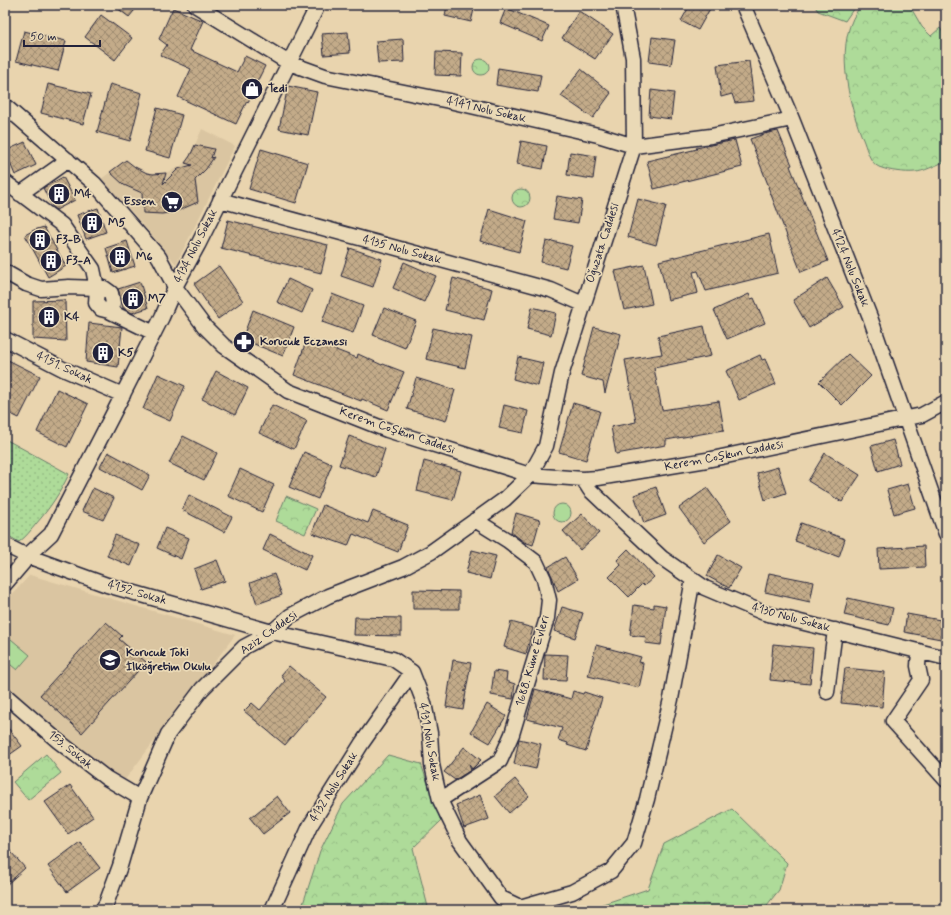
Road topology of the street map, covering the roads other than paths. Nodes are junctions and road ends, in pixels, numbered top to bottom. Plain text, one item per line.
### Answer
1 (318, 5) edge
2 (623, 5) edge
3 (743, 5) edge
4 (203, 8) edge
5 (289, 64) junction
6 (5, 106) edge
7 (792, 119) junction
8 (634, 146) junction
9 (68, 160) junction
10 (5, 182) edge
11 (20, 194) junction
12 (220, 200) junction
13 (5, 272) edge
14 (175, 287) junction
15 (97, 288) junction
16 (584, 304) junction
17 (154, 333) junction
18 (5, 339) edge
19 (123, 395) junction
20 (946, 402) edge
21 (906, 419) junction
22 (530, 475) junction
23 (583, 479) junction
24 (475, 520) junction
25 (946, 534) edge
26 (5, 545) edge
27 (27, 556) junction
28 (693, 579) junction
29 (5, 584) edge
30 (835, 630) junction
31 (272, 632) junction
32 (919, 651) junction
33 (946, 658) edge
34 (412, 672) junction
35 (827, 692) dead end
36 (5, 695) edge
37 (946, 780) edge
38 (140, 798) junction
39 (440, 800) junction
40 (102, 910) edge
41 (272, 910) edge

1 - 5 street, 4134 Nolu Sokak
2 - 8 street, Oğuzata Caddesi
3 - 7 street, 4124 Nolu Sokak
4 - 5 street, 4141 Nolu Sokak
5 - 8 street, 4141 Nolu Sokak
5 - 12 street, 4134 Nolu Sokak
6 - 9 street, Kerem Coşkun Caddesi
7 - 8 street, 4141 Nolu Sokak
7 - 21 street, 4124 Nolu Sokak
8 - 16 street, Oğuzata Caddesi
9 - 11 street
9 - 14 street, Kerem Coşkun Caddesi
10 - 11 street
11 - 15 street
12 - 14 street, 4134 Nolu Sokak
12 - 16 street, 4135 Nolu Sokak
13 - 15 street
14 - 17 street, 4134 Nolu Sokak
14 - 22 street, Kerem Coşkun Caddesi
15 - 17 street
16 - 22 street, Oğuzata Caddesi
17 - 19 street, 4134 Nolu Sokak
18 - 19 street, 4151. Sokak
19 - 27 street, 4134 Nolu Sokak
20 - 21 street, Kerem Coşkun Caddesi
21 - 23 street, Kerem Coşkun Caddesi
21 - 25 street, 4124 Nolu Sokak
22 - 23 street, Kerem Coşkun Caddesi
22 - 24 street, Aziz Caddesi
23 - 28 street, 4130 Nolu Sokak
24 - 31 street, Aziz Caddesi
24 - 39 street, 1688. Küme Evleri
26 - 27 street, 4152. Sokak
27 - 29 street, 4134 Nolu Sokak
27 - 31 street, 4152. Sokak
28 - 30 street, 4130 Nolu Sokak
28 - 39 street, 4131 Nolu Sokak
30 - 32 street, 4130 Nolu Sokak
30 - 35 street
31 - 34 street
31 - 38 street, Aziz Caddesi
32 - 33 street, 4130 Nolu Sokak
32 - 37 street
34 - 39 street, 4131 Nolu Sokak
34 - 41 street, 4132 Nolu Sokak
36 - 38 street, 153. Sokak
38 - 40 street, Aziz Caddesi

